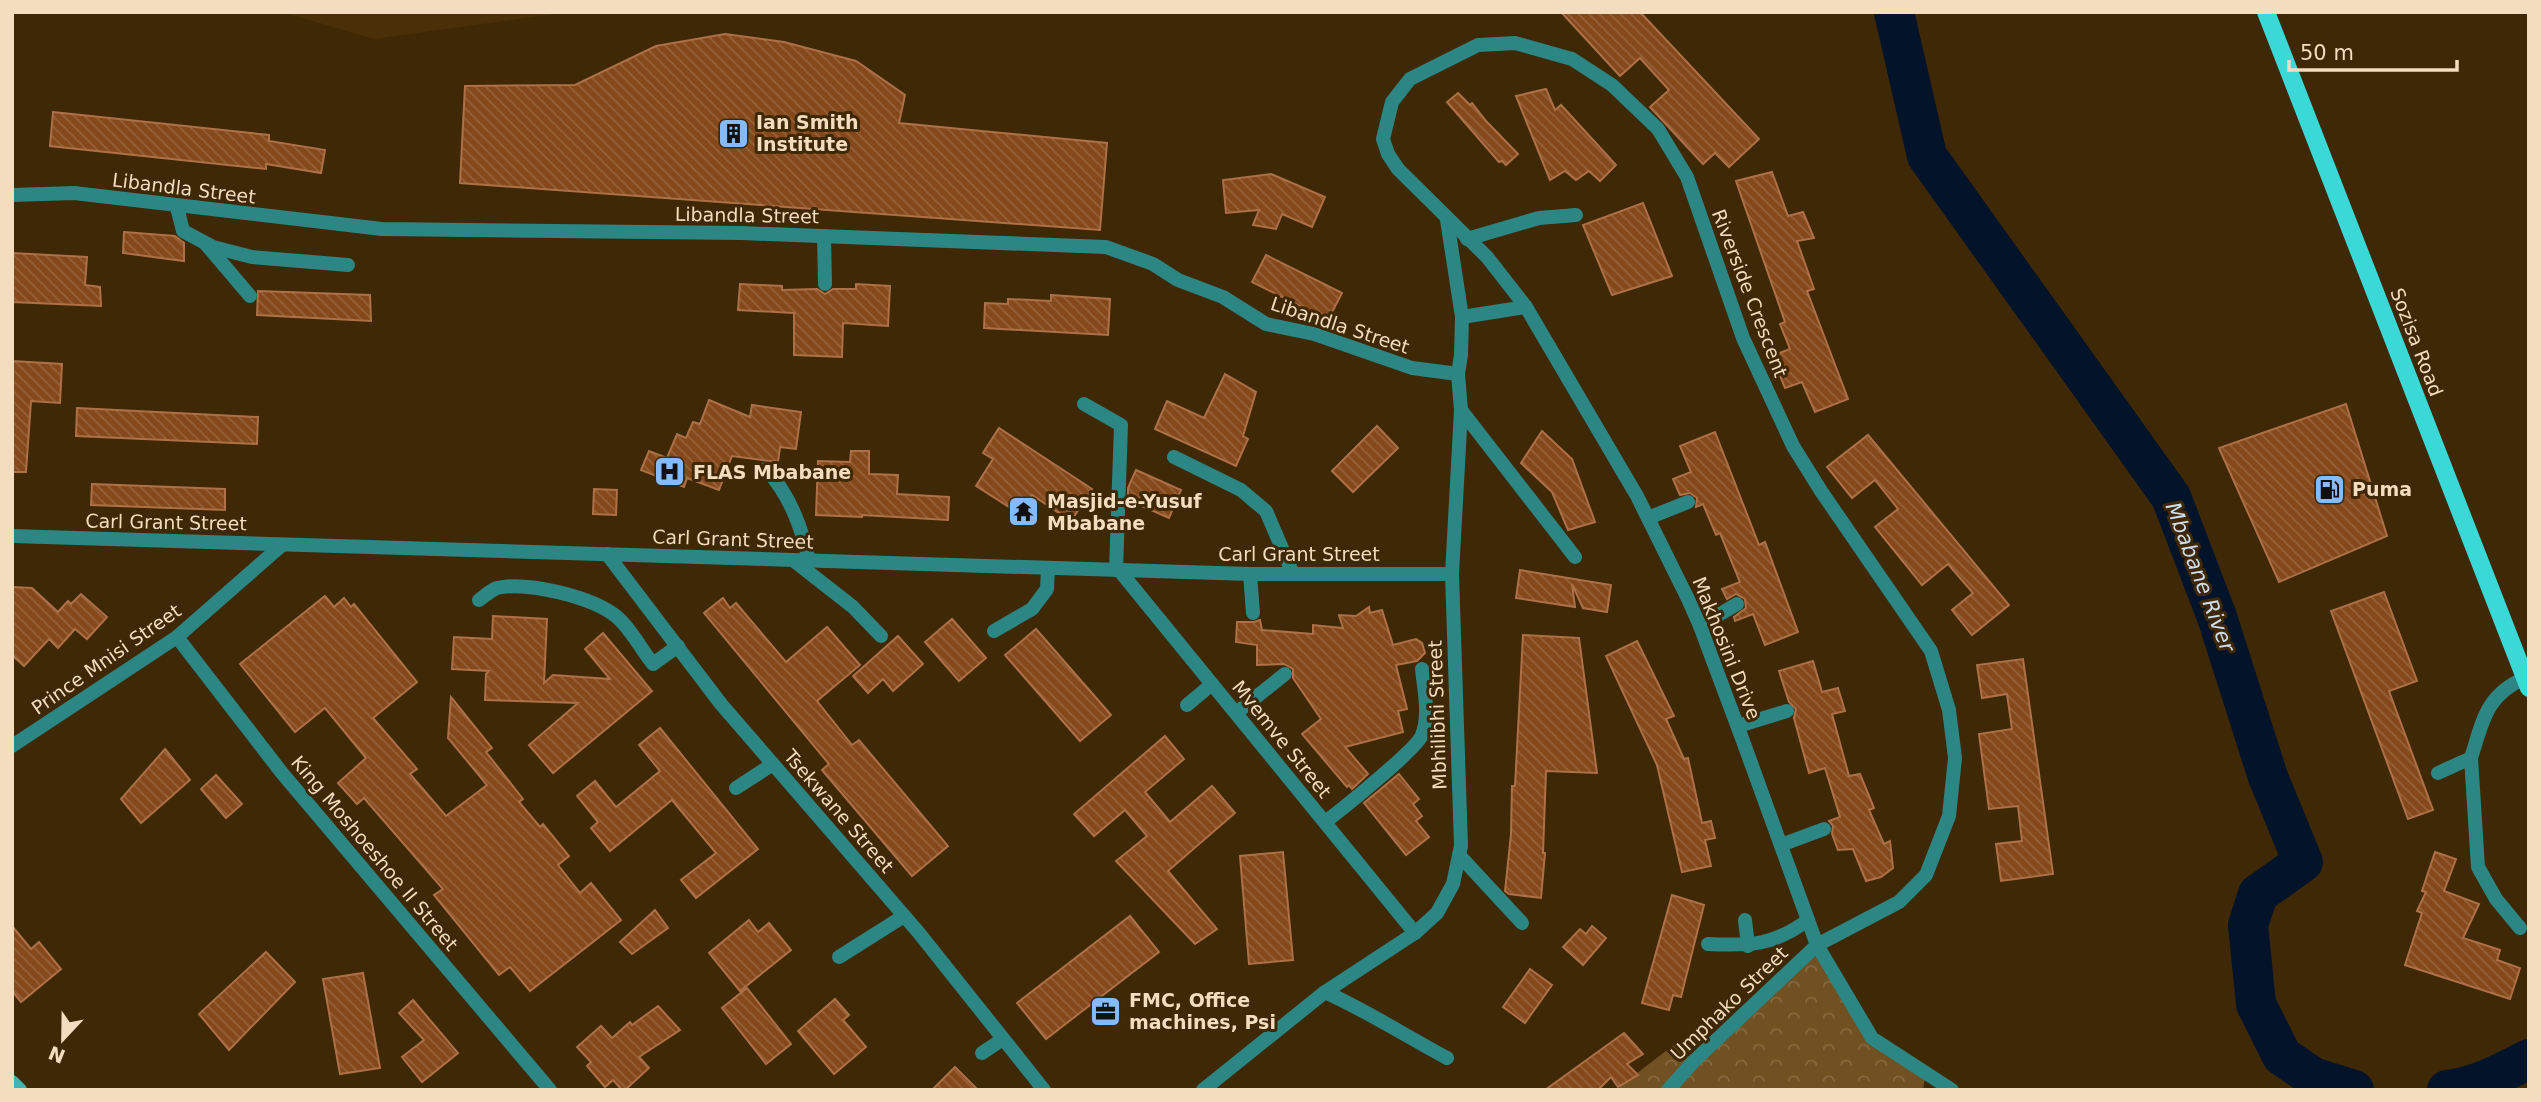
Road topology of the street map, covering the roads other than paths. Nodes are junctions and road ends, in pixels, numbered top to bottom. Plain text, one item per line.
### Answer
1 (2266, 12) edge
2 (12, 195) edge
3 (177, 207) junction
4 (1576, 215) dead end
5 (1447, 220) junction
6 (824, 236) junction
7 (1467, 239) junction
8 (204, 242) junction
9 (348, 265) dead end
10 (825, 284) dead end
11 (250, 296) dead end
12 (1526, 307) junction
13 (1462, 317) junction
14 (1458, 373) junction
15 (1084, 404) dead end
16 (1461, 410) junction
17 (1174, 457) dead end
18 (766, 469) dead end
19 (1688, 502) dead end
20 (1648, 518) junction
21 (12, 536) edge
22 (282, 545) junction
23 (607, 554) junction
24 (1575, 557) dead end
25 (793, 560) junction
26 (809, 561) junction
27 (1048, 568) junction
28 (1118, 570) junction
29 (1250, 574) junction
30 (1293, 574) junction
31 (1452, 574) junction
32 (479, 600) dead end
33 (1737, 604) dead end
34 (1253, 613) dead end
35 (1700, 626) junction
36 (994, 631) dead end
37 (881, 636) dead end
38 (177, 637) junction
39 (678, 646) junction
40 (1422, 670) dead end
41 (1285, 674) dead end
42 (2527, 683) edge
43 (1212, 684) junction
44 (1186, 705) dead end
45 (1787, 711) dead end
46 (1236, 712) junction
47 (1738, 726) junction
48 (12, 747) edge
49 (2471, 758) junction
50 (773, 764) junction
51 (2438, 772) dead end
52 (736, 788) dead end
53 (1325, 822) junction
54 (1824, 829) dead end
55 (1781, 845) junction
56 (1459, 855) junction
57 (904, 916) junction
58 (1808, 919) junction
59 (1745, 920) dead end
60 (1522, 923) dead end
61 (2520, 928) dead end
62 (1415, 933) junction
63 (1708, 944) dead end
64 (1817, 945) junction
65 (1748, 946) junction
66 (839, 957) dead end
67 (1325, 992) junction
68 (1003, 1039) junction
69 (982, 1053) dead end
70 (1447, 1058) dead end
71 (12, 1082) edge
72 (20, 1090) edge
73 (550, 1090) edge
74 (1044, 1090) edge
75 (1203, 1090) edge
76 (1668, 1090) edge
77 (1952, 1090) edge

1 - 42 main road, Sozisa Road
2 - 3 street, Libandla Street
3 - 6 street, Libandla Street
3 - 8 street
4 - 7 street
5 - 7 street, Makhosini Drive
5 - 13 street, Mbhilibhi Street
5 - 64 street, Riverside Crescent
6 - 10 street
6 - 14 street, Libandla Street
7 - 12 street, Makhosini Drive
8 - 9 street
8 - 11 street
12 - 13 street
12 - 20 street, Makhosini Drive
13 - 14 street, Mbhilibhi Street
14 - 16 street, Mbhilibhi Street
15 - 28 street
16 - 24 street
16 - 31 street, Mbhilibhi Street
17 - 30 street
18 - 26 street
19 - 20 street
20 - 35 street, Makhosini Drive
21 - 22 street, Carl Grant Street
22 - 23 street, Carl Grant Street
22 - 38 street, Prince Mnisi Street
23 - 25 street, Carl Grant Street
23 - 39 street, Tsekwane Street
25 - 26 street, Carl Grant Street
25 - 37 street
26 - 27 street, Carl Grant Street
27 - 28 street, Carl Grant Street
27 - 36 street
28 - 29 street, Carl Grant Street
28 - 43 street, Mvemve Street
29 - 30 street, Carl Grant Street
29 - 34 street
30 - 31 street, Carl Grant Street
31 - 56 street, Mbhilibhi Street
32 - 39 street
33 - 35 street
35 - 47 street, Makhosini Drive
38 - 48 street, Prince Mnisi Street
38 - 73 street, King Moshoeshoe II Street
39 - 50 street, Tsekwane Street
40 - 53 street
41 - 46 street
42 - 49 street
43 - 44 street
43 - 46 street, Mvemve Street
45 - 47 street
46 - 53 street, Mvemve Street
47 - 55 street, Makhosini Drive
49 - 51 street
49 - 61 street
50 - 52 street
50 - 57 street, Tsekwane Street
53 - 62 street, Mvemve Street
54 - 55 street
55 - 58 street, Makhosini Drive
56 - 60 street
56 - 62 street, Mbhilibhi Street
57 - 66 street
57 - 68 street, Tsekwane Street
58 - 64 street, Makhosini Drive
58 - 65 street
59 - 65 street
62 - 67 street, Mbhilibhi Street
63 - 65 street
64 - 76 street, Umphako Street
64 - 77 street, Makhosini Drive
67 - 70 street
67 - 75 street, Mbhilibhi Street
68 - 69 street
68 - 74 street, Tsekwane Street
71 - 72 main road

